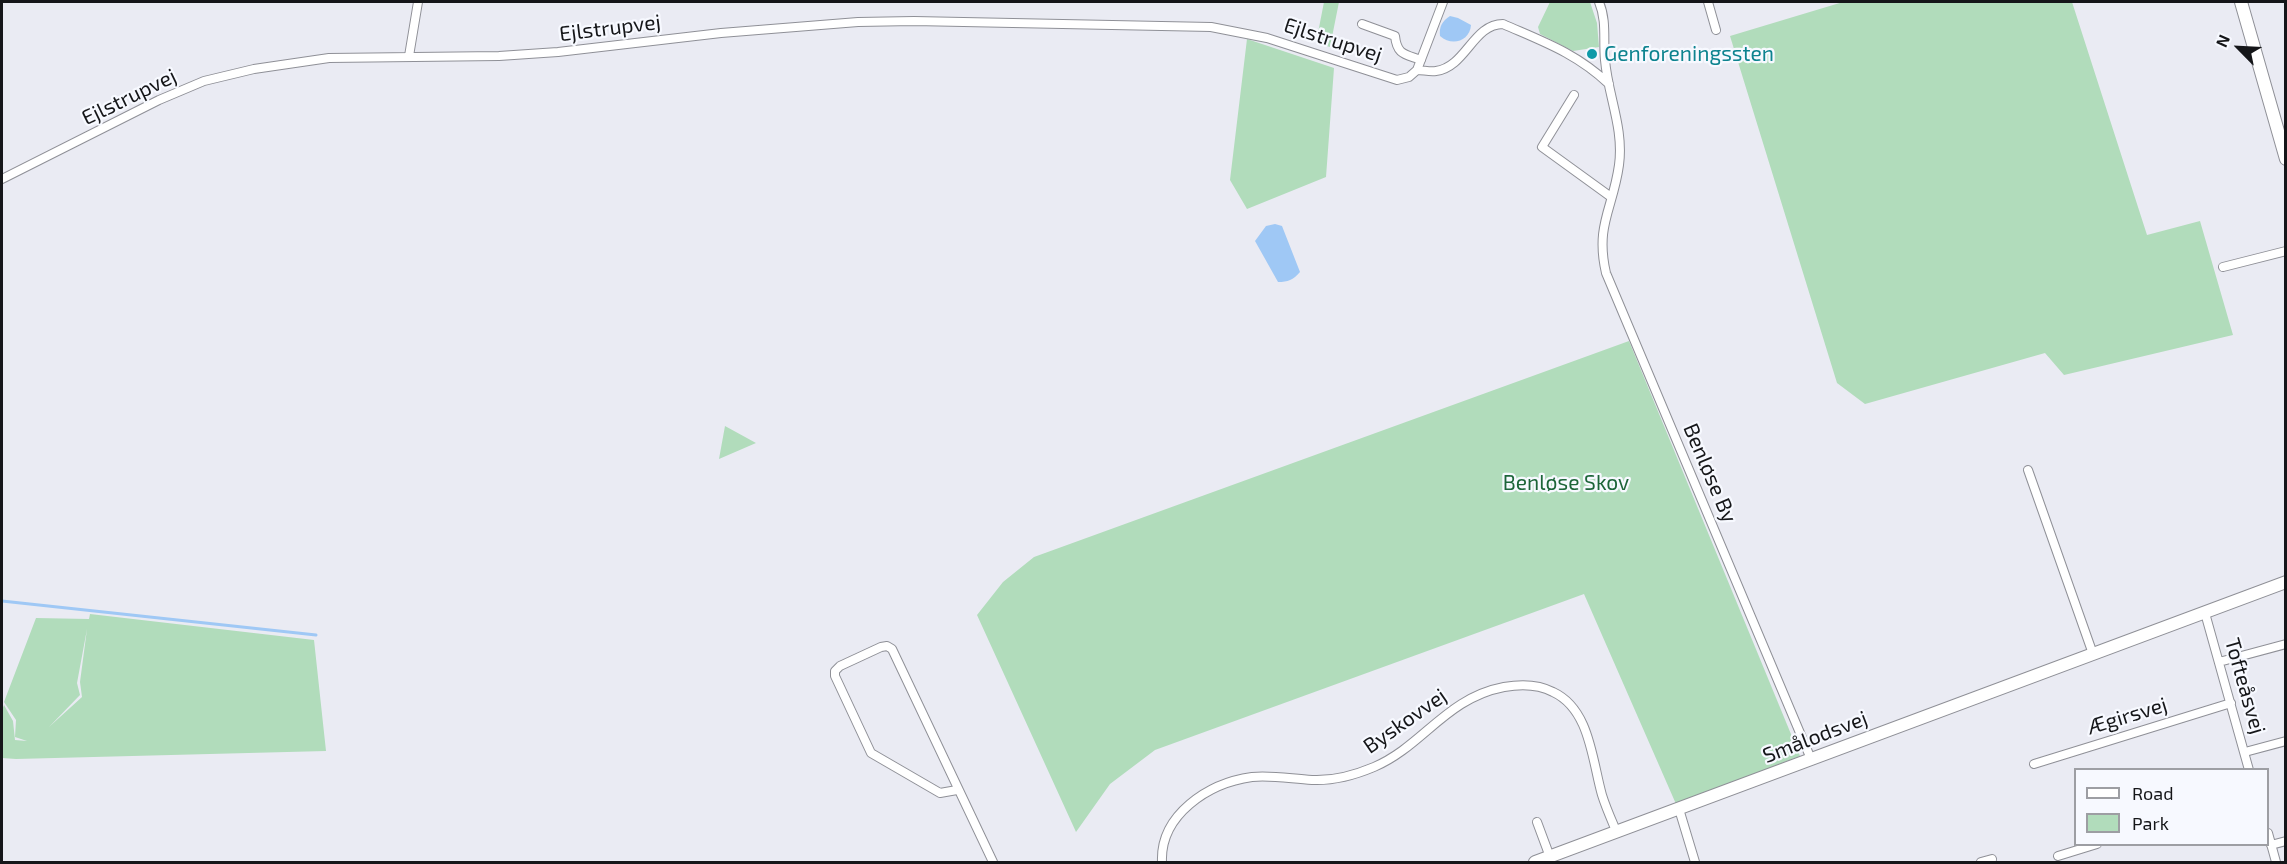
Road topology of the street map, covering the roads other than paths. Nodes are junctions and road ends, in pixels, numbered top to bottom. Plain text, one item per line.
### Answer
1 (418, 2) edge
2 (1443, 2) edge
3 (1599, 2) edge
4 (1708, 2) edge
5 (2241, 2) edge
6 (1362, 24) dead end
7 (1716, 30) dead end
8 (409, 56) junction
9 (1421, 60) junction
10 (1605, 60) junction
11 (1592, 68) junction
12 (1417, 70) junction
13 (1610, 84) junction
14 (1574, 95) dead end
15 (2286, 159) edge
16 (2, 179) edge
17 (1611, 197) junction
18 (2286, 250) edge
19 (2223, 267) dead end
20 (2028, 470) dead end
21 (2286, 582) edge
22 (2205, 613) junction
23 (2286, 644) edge
24 (2093, 654) junction
25 (2219, 662) junction
26 (2231, 703) junction
27 (2286, 741) edge
28 (2245, 752) junction
29 (1811, 759) junction
30 (2034, 764) dead end
31 (2249, 768) edge
32 (957, 790) junction
33 (1679, 809) junction
34 (1537, 822) dead end
35 (1617, 833) junction
36 (2269, 837) edge
37 (2286, 841) edge
38 (2271, 845) junction
39 (2090, 846) edge
40 (2058, 856) dead end
41 (1550, 857) junction
42 (1992, 859) dead end
43 (993, 862) edge
44 (1162, 862) edge
45 (1535, 862) edge
46 (1695, 862) edge
47 (1981, 862) edge
48 (2276, 862) edge

1 - 8 street
2 - 9 street
3 - 10 street, Benløse By
4 - 7 street
5 - 15 street
6 - 9 street
8 - 12 street, Ejlstrupvej
8 - 16 street, Ejlstrupvej
9 - 12 street
10 - 11 street
10 - 13 street, Benløse By
11 - 12 street
11 - 13 street
13 - 17 street, Benløse By
14 - 17 street
17 - 29 street, Benløse By
18 - 19 street
20 - 24 street
21 - 22 street, Smålodsvej
22 - 24 street, Smålodsvej
22 - 25 street, Tofteåsvej
23 - 25 street
24 - 29 street, Smålodsvej
25 - 26 street, Tofteåsvej
26 - 28 street, Tofteåsvej
26 - 30 street, Ægirsvej
27 - 28 street
28 - 31 street, Tofteåsvej
29 - 33 street, Smålodsvej
32 - 32 street
32 - 43 street
33 - 35 street, Smålodsvej
33 - 46 street
34 - 41 street
35 - 41 street, Smålodsvej
35 - 44 street, Byskovvej
36 - 38 street
37 - 38 street
38 - 48 street
39 - 40 street
41 - 45 street, Smålodsvej
42 - 47 street

